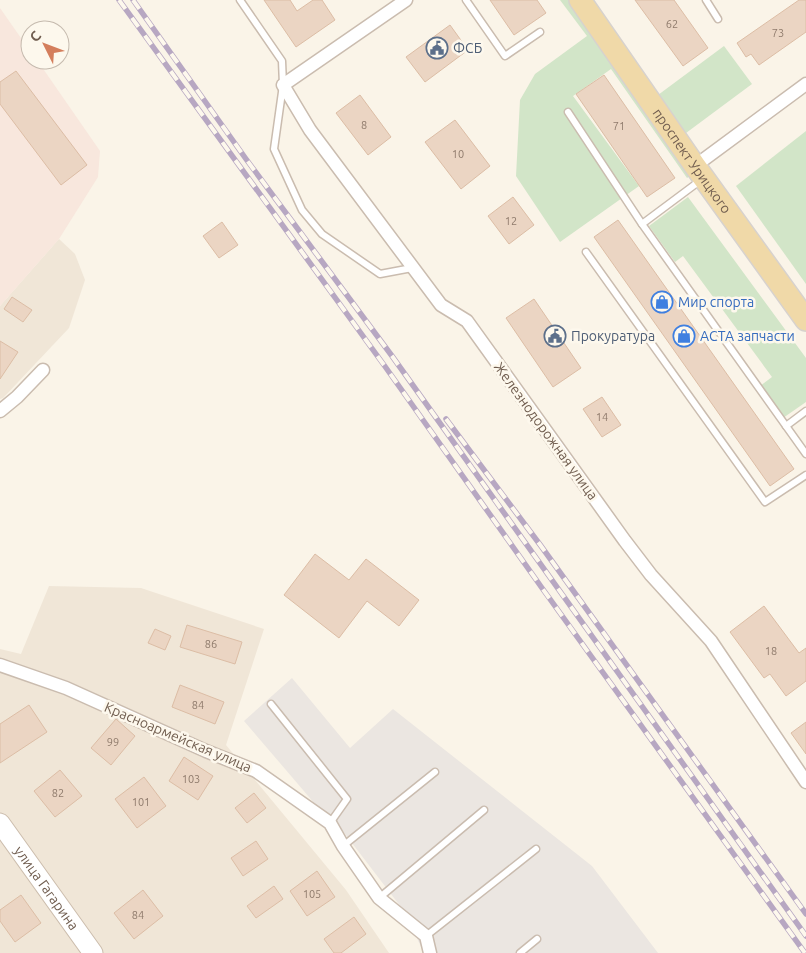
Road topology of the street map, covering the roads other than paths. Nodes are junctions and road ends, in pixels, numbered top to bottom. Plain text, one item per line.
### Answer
1 (240, 0) edge
2 (406, 0) edge
3 (466, 0) edge
4 (580, 0) edge
5 (706, 0) edge
6 (718, 19) dead end
7 (540, 32) dead end
8 (806, 84) edge
9 (282, 85) junction
10 (568, 112) dead end
11 (699, 172) junction
12 (642, 224) junction
13 (586, 252) dead end
14 (412, 268) junction
15 (806, 320) edge
16 (43, 370) dead end
17 (0, 411) edge
18 (806, 411) edge
19 (786, 426) junction
20 (806, 454) edge
21 (806, 475) edge
22 (0, 665) edge
23 (271, 704) dead end
24 (436, 772) dead end
25 (806, 782) edge
26 (484, 810) dead end
27 (0, 823) edge
28 (330, 823) junction
29 (343, 846) junction
30 (536, 849) dead end
31 (380, 898) junction
32 (426, 936) junction
33 (537, 939) dead end
34 (93, 953) edge
35 (430, 953) edge
36 (520, 953) edge

1 - 9 lane
2 - 9 street
3 - 7 lane
4 - 11 main road, проспект Урицкого
5 - 6 lane
8 - 11 street
9 - 14 street, Железнодорожная улица
9 - 14 lane
10 - 12 lane
11 - 12 lane
11 - 15 main road, проспект Урицкого
12 - 19 lane
13 - 21 lane
14 - 25 street, Железнодорожная улица
16 - 17 street
18 - 19 lane
19 - 20 lane
22 - 28 street, Красноармейская улица
23 - 28 lane
24 - 29 lane
26 - 31 lane
27 - 34 street, улица Гагарина
28 - 29 street, Красноармейская улица
29 - 31 street, Красноармейская улица
30 - 32 lane
31 - 32 street, Красноармейская улица
32 - 35 street
33 - 36 lane

